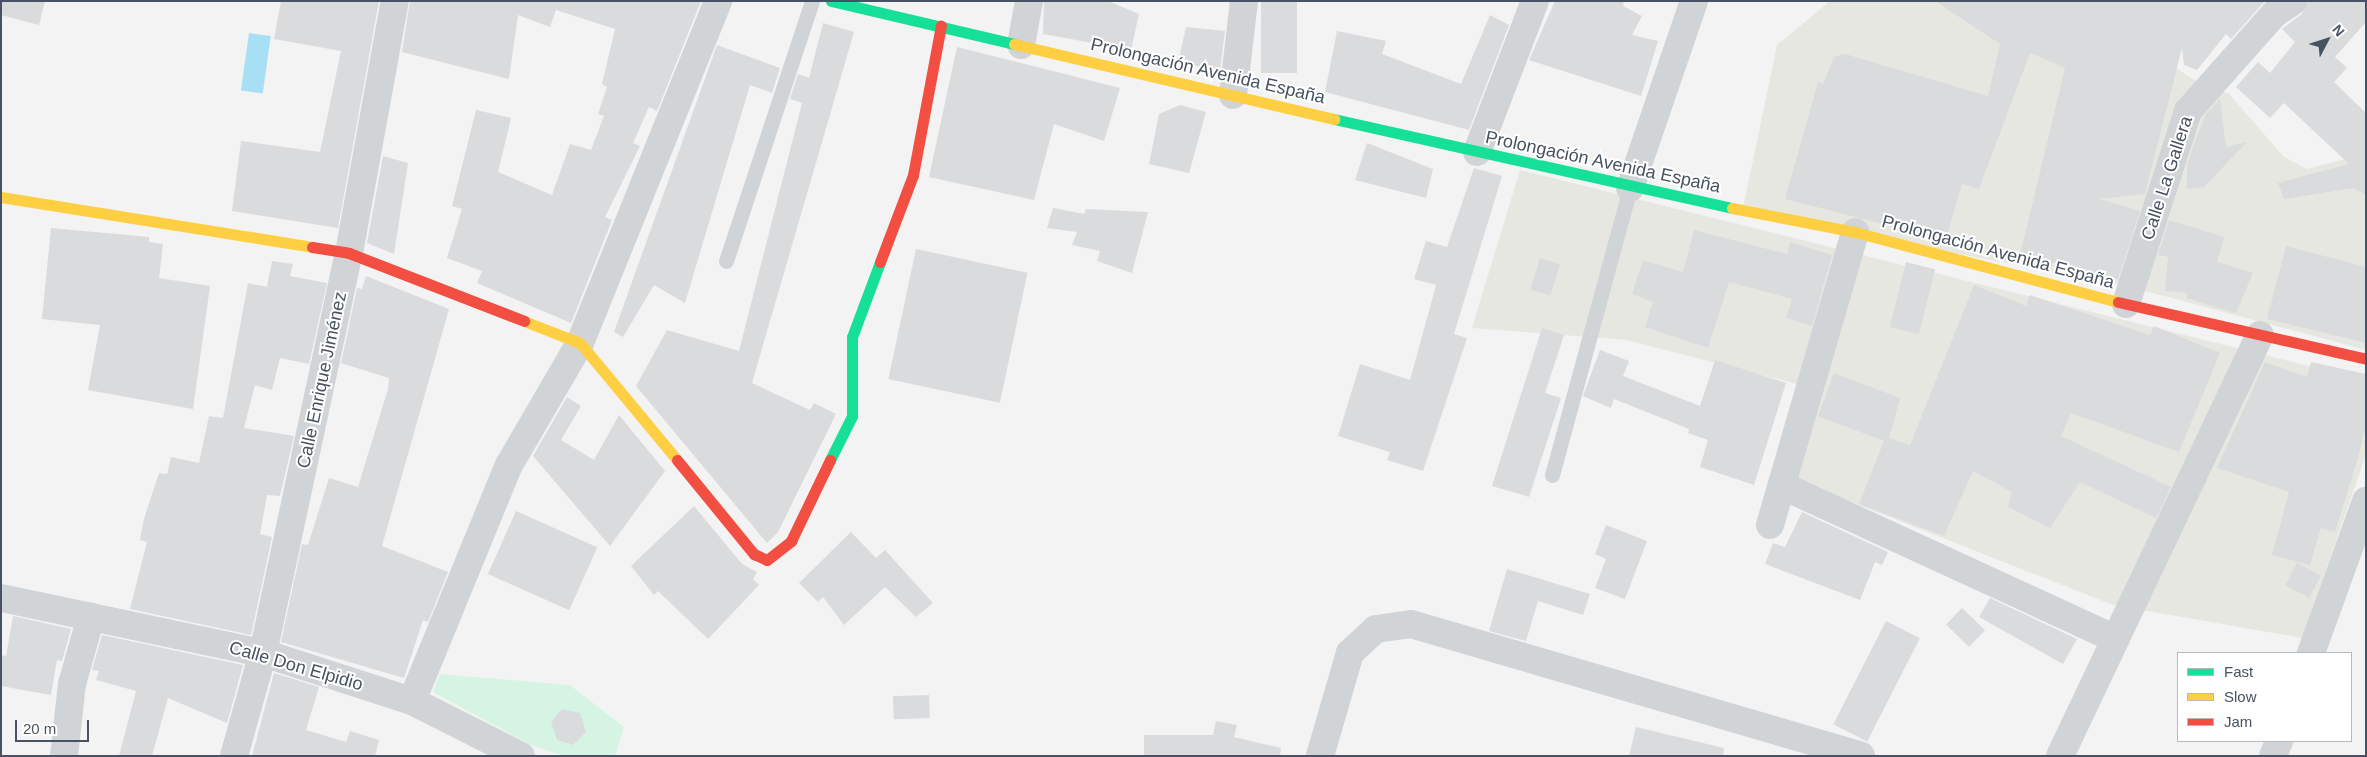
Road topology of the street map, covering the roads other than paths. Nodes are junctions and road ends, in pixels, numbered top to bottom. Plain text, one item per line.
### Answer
1 (395, 1) edge
2 (718, 1) edge
3 (812, 1) edge
4 (831, 1) edge
5 (1029, 1) edge
6 (1244, 1) edge
7 (1535, 1) edge
8 (1694, 1) edge
9 (2276, 5) edge
10 (940, 26) junction
11 (1021, 45) junction
12 (1233, 95) junction
13 (1477, 152) junction
14 (1630, 188) junction
15 (1, 197) edge
16 (1855, 232) junction
17 (349, 253) junction
18 (726, 260) dead end
19 (2126, 304) junction
20 (2260, 335) junction
21 (580, 343) junction
22 (2366, 359) edge
23 (1552, 475) dead end
24 (1783, 486) junction
25 (2364, 511) edge
26 (1770, 525) dead end
27 (1, 598) edge
28 (91, 617) junction
29 (2115, 639) junction
30 (2311, 652) edge
31 (263, 653) junction
32 (412, 701) junction
33 (2279, 742) edge
34 (64, 756) edge
35 (234, 756) edge
36 (521, 756) edge
37 (1320, 756) edge
38 (1861, 756) edge
39 (2060, 756) edge
40 (2274, 756) edge

1 - 17 street, Calle Enrique Jiménez
2 - 21 street
3 - 18 lane
4 - 10 street, Prolongación Avenida España
5 - 11 street
6 - 12 street
7 - 13 street
8 - 14 street
9 - 19 street, Calle La Gallera
10 - 11 street, Prolongación Avenida España
10 - 21 street
11 - 12 street, Prolongación Avenida España
12 - 13 street, Prolongación Avenida España
13 - 14 street, Prolongación Avenida España
14 - 16 street, Prolongación Avenida España
14 - 23 lane
15 - 17 street
16 - 19 street, Prolongación Avenida España
16 - 24 street
17 - 21 street
17 - 31 street, Calle Enrique Jiménez
19 - 20 street, Prolongación Avenida España
20 - 22 street, Prolongación Avenida España
20 - 29 street
21 - 32 street
24 - 26 street
24 - 29 street
25 - 30 street
27 - 28 street, Calle Don Elpidio
28 - 31 street, Calle Don Elpidio
28 - 34 street
29 - 39 street
31 - 32 street, Calle Don Elpidio
31 - 35 street, Calle Enrique Jiménez
32 - 36 street, Calle Don Elpidio
33 - 40 street
37 - 38 street

